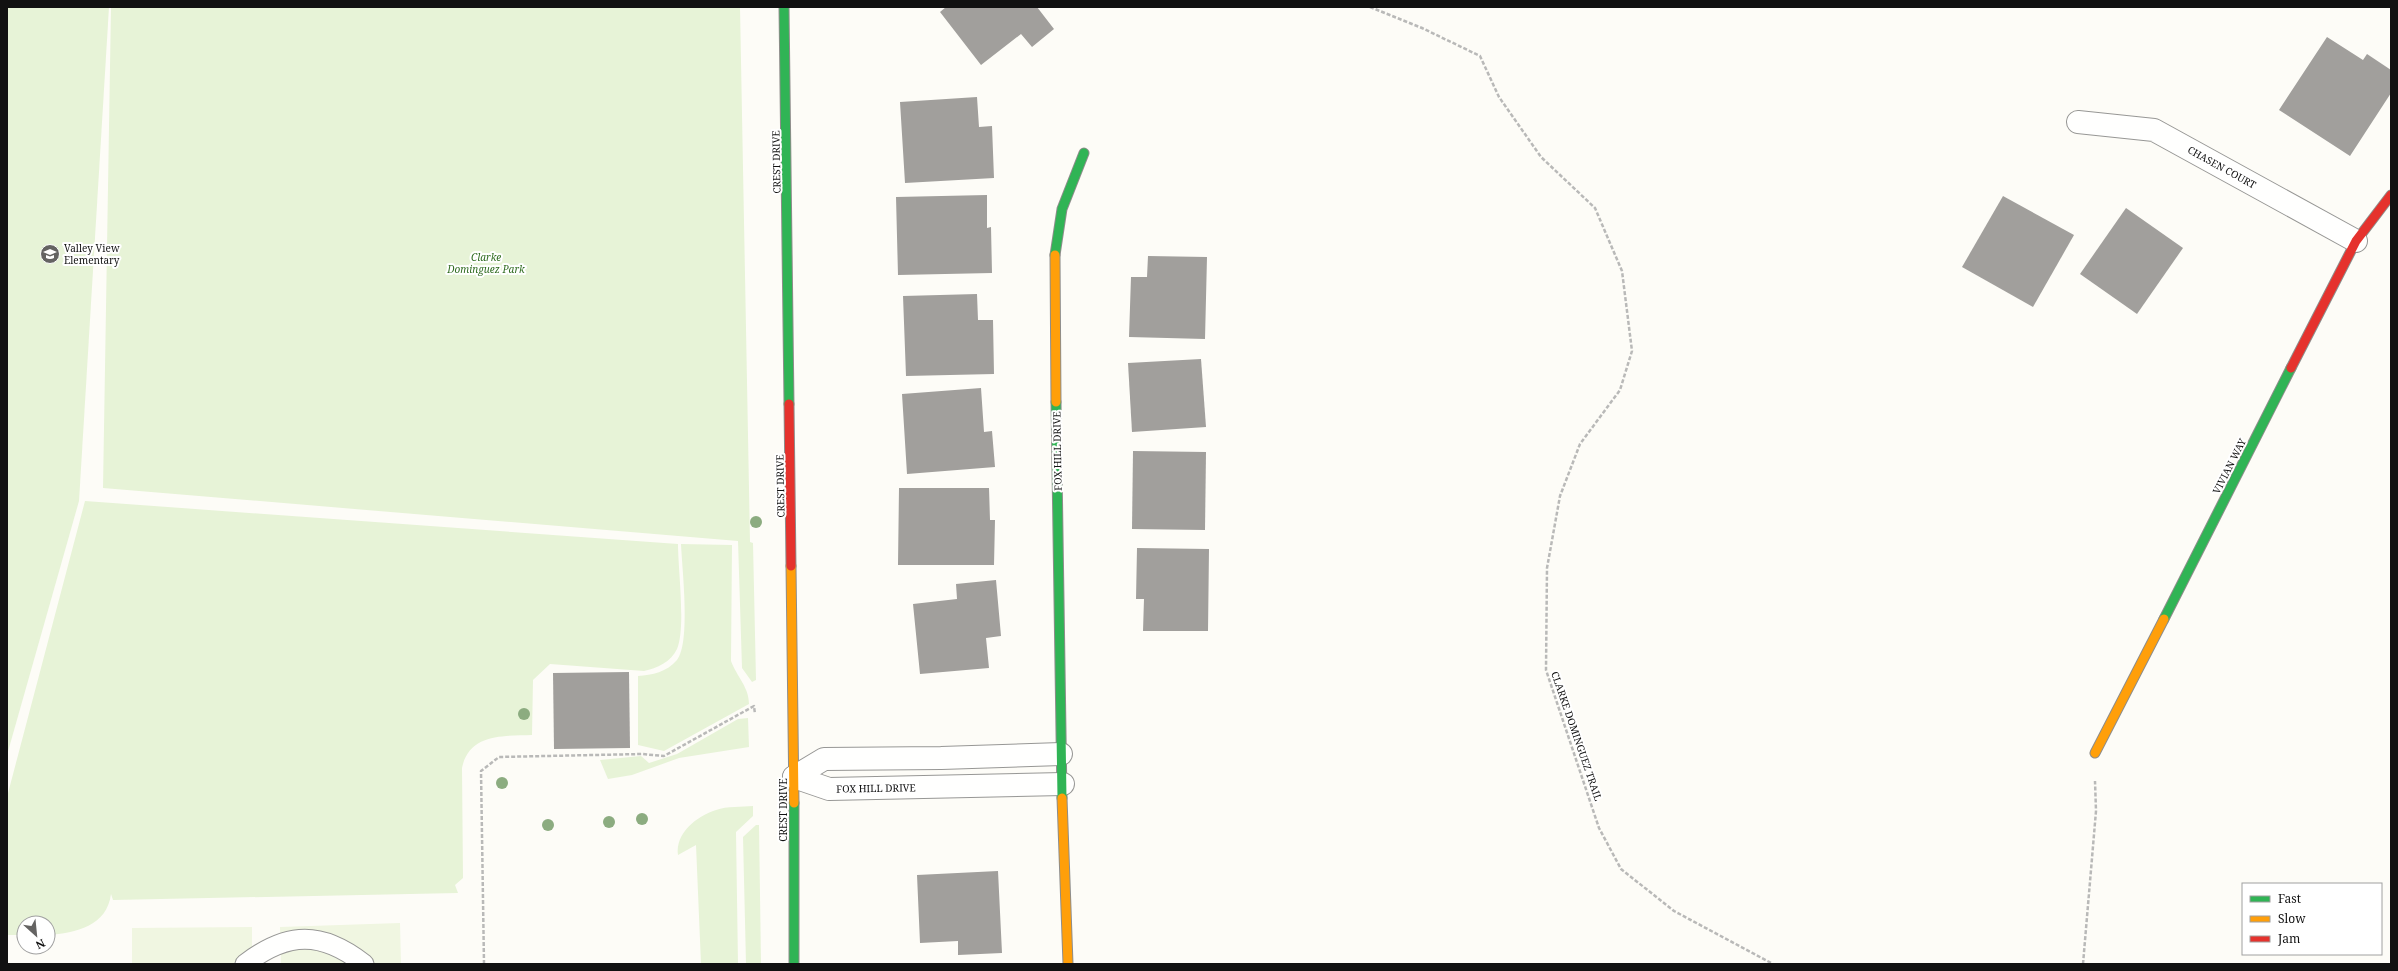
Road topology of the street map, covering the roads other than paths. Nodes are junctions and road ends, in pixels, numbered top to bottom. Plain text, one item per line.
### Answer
1 (784, 7) edge
2 (2078, 122) dead end
3 (1084, 153) dead end
4 (2391, 195) edge
5 (2356, 241) junction
6 (2095, 753) road end
7 (1061, 754) junction
8 (941, 758) junction
9 (794, 777) junction
10 (1063, 784) junction
11 (941, 786) junction
12 (245, 964) edge
13 (364, 964) edge
14 (794, 964) edge
15 (1068, 964) edge

1 - 9 street, CREST DRIVE
2 - 5 street, CHASEN COURT
3 - 7 street, FOX HILL DRIVE
4 - 5 street, VIVIAN WAY
5 - 6 street, VIVIAN WAY
7 - 8 street
7 - 10 street, FOX HILL DRIVE
8 - 9 street
8 - 11 street
9 - 11 street, FOX HILL DRIVE
9 - 14 street, CREST DRIVE
10 - 11 street, FOX HILL DRIVE
10 - 15 street, FOX HILL DRIVE
12 - 13 lane

